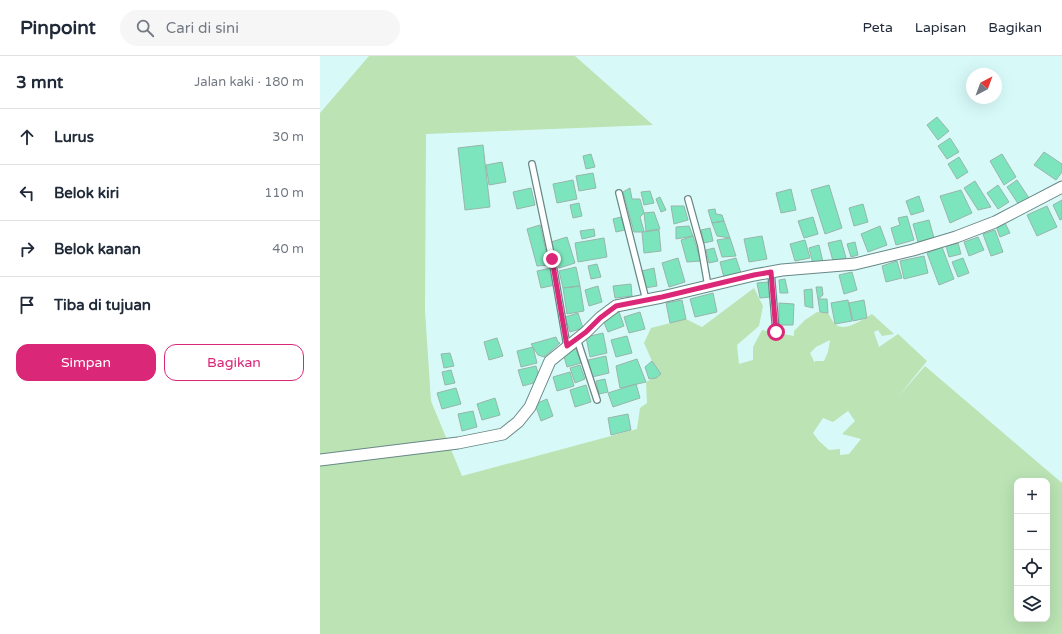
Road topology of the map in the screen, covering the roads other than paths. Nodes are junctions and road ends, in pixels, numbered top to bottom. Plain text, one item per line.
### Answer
1 (532, 164) dead end
2 (1062, 186) edge
3 (619, 193) dead end
4 (688, 199) dead end
5 (771, 272) junction
6 (708, 286) junction
7 (646, 300) junction
8 (776, 332) dead end
9 (577, 339) junction
10 (567, 346) junction
11 (596, 400) dead end
12 (320, 460) edge

1 - 10 lane
2 - 5 street
3 - 7 lane
4 - 6 lane
5 - 6 street
5 - 8 lane
6 - 7 street
7 - 9 street
9 - 10 street
9 - 11 lane
10 - 12 street

